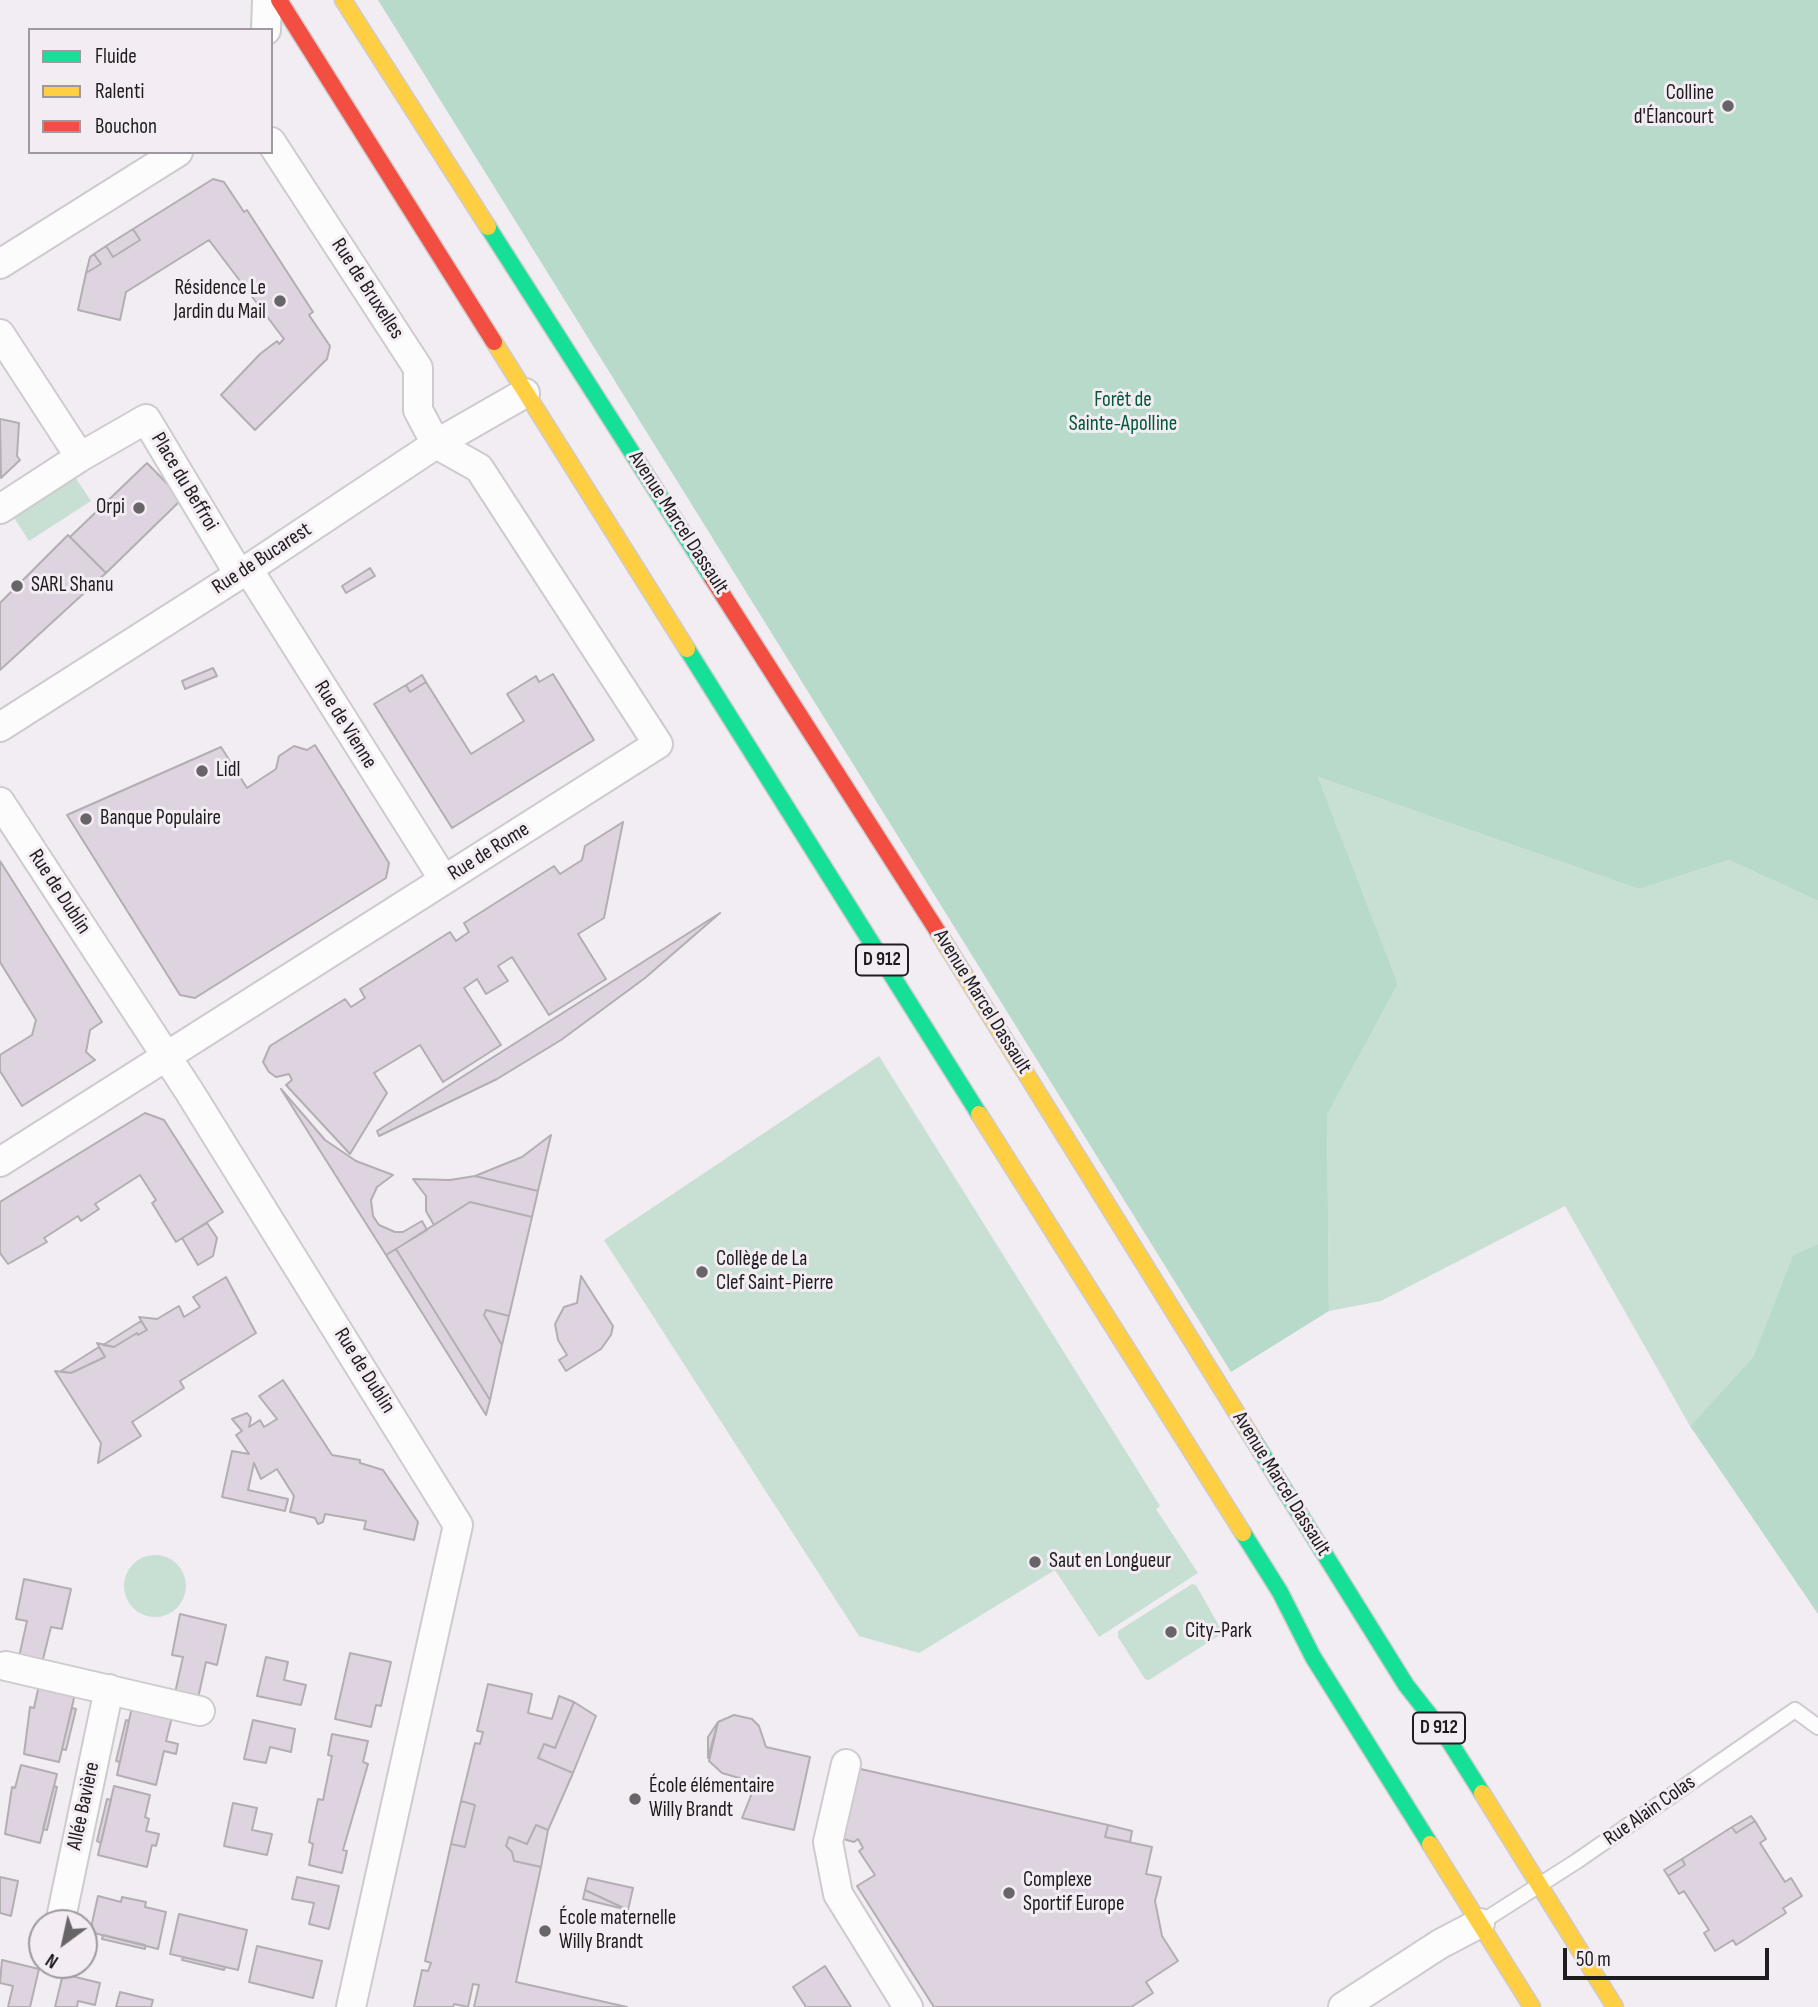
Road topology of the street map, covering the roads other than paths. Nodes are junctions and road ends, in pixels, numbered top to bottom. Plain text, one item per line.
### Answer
1 (267, 0) edge
2 (279, 0) edge
3 (343, 0) edge
4 (266, 28) edge
5 (273, 145) edge
6 (175, 154) edge
7 (0, 264) edge
8 (0, 334) edge
9 (524, 393) junction
10 (436, 444) junction
11 (80, 457) junction
12 (0, 509) edge
13 (244, 572) junction
14 (0, 727) edge
15 (0, 802) edge
16 (444, 880) junction
17 (166, 1055) junction
18 (0, 1162) edge
19 (6, 1666) dead end
20 (109, 1689) junction
21 (200, 1711) dead end
22 (1818, 1727) edge
23 (846, 1764) dead end
24 (1540, 1885) junction
25 (63, 1909) edge
26 (1480, 1923) junction
27 (351, 2007) edge
28 (908, 2007) edge
29 (1343, 2007) edge
30 (1532, 2007) edge
31 (1615, 2007) edge

1 - 4 street
2 - 9 main road, D 912
3 - 24 main road, Avenue Marcel Dassault / D 912
5 - 10 street, Rue de Bruxelles
6 - 7 street
8 - 11 street
9 - 10 street, Rue de Bucarest
9 - 26 main road, D 912
10 - 13 street, Rue de Bucarest
10 - 16 street, Rue de Rome
11 - 12 street, Place du Beffroi
11 - 13 street, Place du Beffroi
13 - 14 street, Rue de Bucarest
13 - 16 street, Rue de Vienne
15 - 17 street, Rue de Dublin
16 - 17 street, Rue de Rome
17 - 18 street, Rue de Rome
17 - 27 street, Rue de Dublin
19 - 20 street
20 - 21 street
20 - 25 street, Allée Bavière
22 - 24 lane, Rue Alain Colas
23 - 28 street
24 - 26 lane, Rue Alain Colas
24 - 31 main road, Avenue Marcel Dassault / D 912
26 - 29 street
26 - 30 main road, D 912

